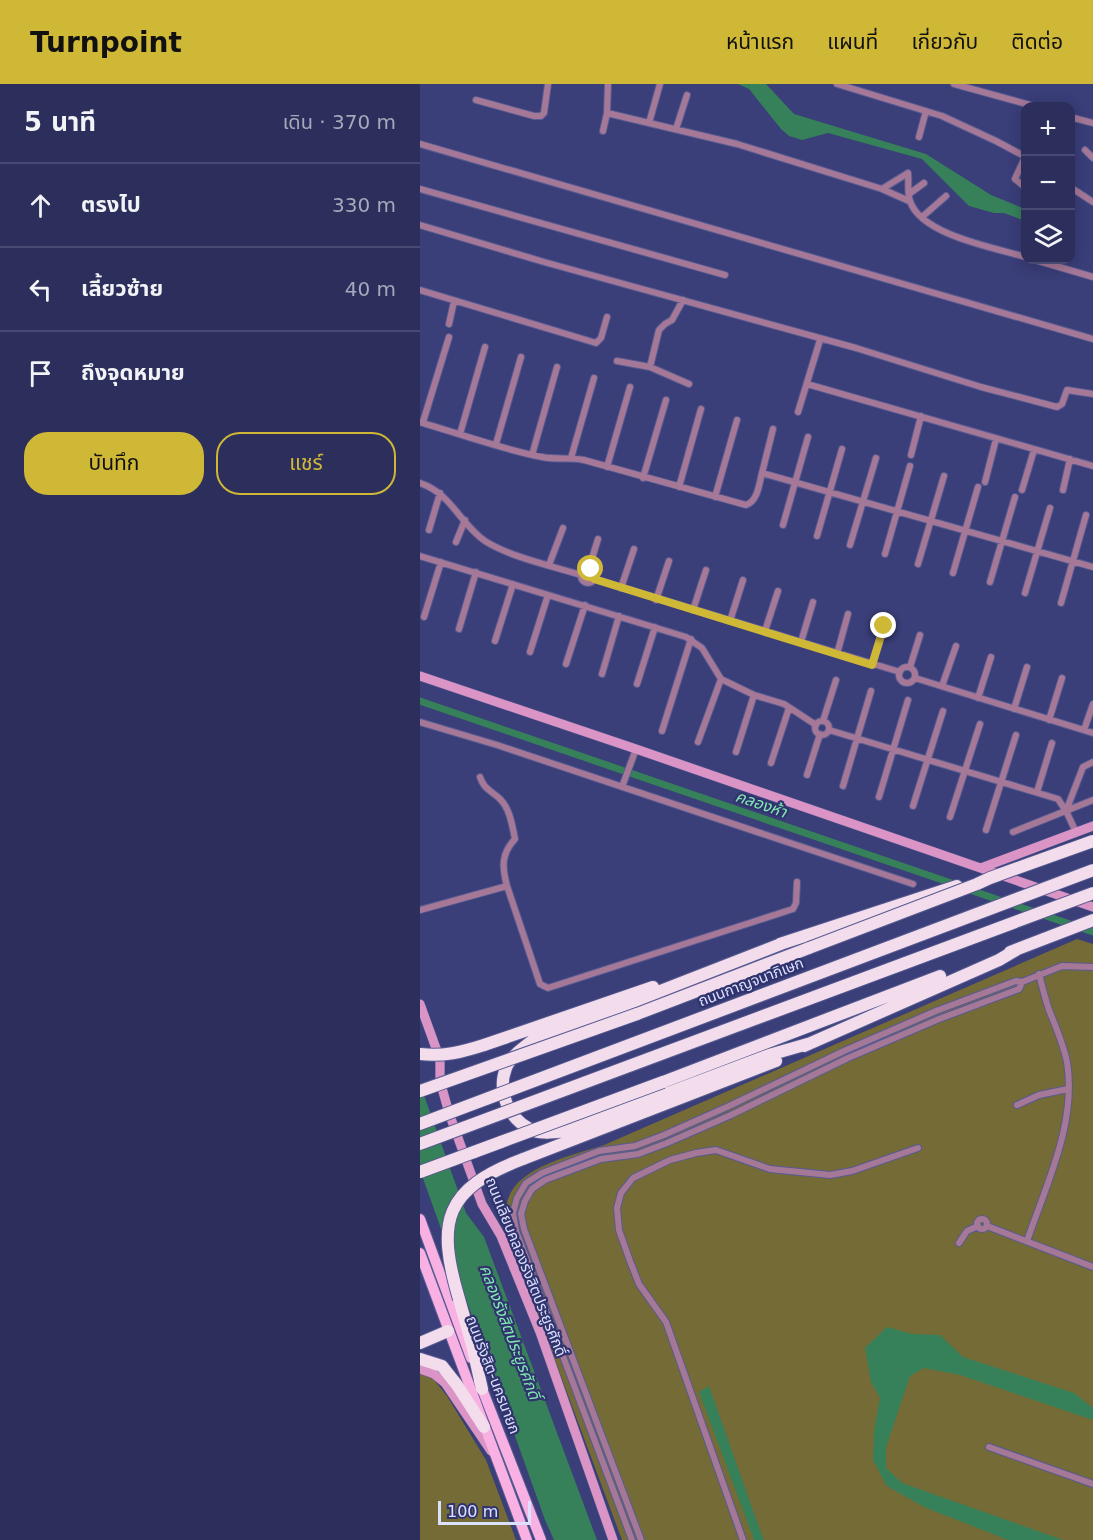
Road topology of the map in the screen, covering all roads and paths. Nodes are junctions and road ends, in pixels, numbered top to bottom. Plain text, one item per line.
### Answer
1 (548, 84) edge
2 (608, 84) edge
3 (660, 84) edge
4 (837, 84) edge
5 (954, 84) edge
6 (687, 95) dead end
7 (476, 100) dead end
8 (1021, 102) edge
9 (926, 111) junction
10 (607, 113) junction
11 (1075, 118) edge
12 (649, 123) junction
13 (1093, 123) edge
14 (676, 129) junction
15 (603, 131) dead end
16 (919, 137) dead end
17 (420, 144) edge
18 (1085, 150) dead end
19 (1021, 154) edge
20 (1093, 158) edge
21 (1021, 165) edge
22 (924, 183) dead end
23 (1021, 184) edge
24 (420, 189) edge
25 (882, 189) junction
26 (1075, 190) edge
27 (946, 196) dead end
28 (909, 197) junction
29 (1093, 202) edge
30 (922, 217) junction
31 (420, 225) edge
32 (1021, 256) edge
33 (1050, 264) edge
34 (725, 275) dead end
35 (1093, 276) edge
36 (420, 290) edge
37 (683, 300) junction
38 (454, 301) junction
39 (607, 316) dead end
40 (449, 324) dead end
41 (449, 337) dead end
42 (1093, 339) edge
43 (820, 340) junction
44 (485, 346) dead end
45 (521, 357) dead end
46 (617, 361) dead end
47 (557, 367) dead end
48 (650, 368) junction
49 (594, 378) dead end
50 (689, 384) dead end
51 (807, 384) junction
52 (630, 387) dead end
53 (1093, 394) edge
54 (666, 400) dead end
55 (701, 409) dead end
56 (798, 412) dead end
57 (921, 416) junction
58 (737, 420) dead end
59 (421, 422) edge
60 (773, 429) dead end
61 (460, 434) junction
62 (808, 438) dead end
63 (996, 439) junction
64 (496, 444) junction
65 (842, 449) dead end
66 (1034, 450) junction
67 (532, 454) junction
68 (911, 454) dead end
69 (571, 458) junction
70 (876, 458) dead end
71 (1070, 459) junction
72 (910, 466) dead end
73 (1093, 466) edge
74 (607, 467) junction
75 (762, 473) junction
76 (944, 476) dead end
77 (643, 478) junction
78 (796, 482) junction
79 (985, 482) dead end
80 (420, 483) edge
81 (679, 487) junction
82 (978, 487) dead end
83 (1022, 490) dead end
84 (1063, 490) dead end
85 (830, 491) junction
86 (440, 494) junction
87 (715, 497) junction
88 (1015, 497) dead end
89 (863, 501) junction
90 (1050, 508) dead end
91 (898, 510) junction
92 (1086, 515) dead end
93 (465, 520) junction
94 (931, 520) junction
95 (783, 525) dead end
96 (563, 528) dead end
97 (429, 530) dead end
98 (966, 530) junction
99 (817, 536) dead end
100 (598, 539) dead end
101 (1002, 541) junction
102 (456, 542) dead end
103 (850, 545) dead end
104 (634, 549) dead end
105 (1037, 551) junction
106 (885, 554) dead end
107 (420, 556) edge
108 (669, 561) dead end
109 (1073, 561) junction
110 (441, 562) junction
111 (918, 564) dead end
112 (549, 565) junction
113 (1093, 567) edge
114 (589, 568) junction
115 (706, 570) dead end
116 (476, 573) junction
117 (954, 573) dead end
118 (581, 575) junction
119 (594, 579) junction
120 (743, 580) dead end
121 (990, 582) dead end
122 (513, 584) junction
123 (621, 588) junction
124 (778, 591) dead end
125 (1025, 593) dead end
126 (548, 595) junction
127 (656, 600) junction
128 (813, 602) dead end
129 (1061, 603) dead end
130 (585, 605) junction
131 (693, 610) junction
132 (848, 614) dead end
133 (619, 616) junction
134 (424, 617) dead end
135 (730, 621) junction
136 (884, 626) dead end
137 (655, 627) junction
138 (459, 629) dead end
139 (765, 631) junction
140 (920, 635) dead end
141 (691, 639) junction
142 (495, 641) dead end
143 (801, 642) junction
144 (956, 646) dead end
145 (530, 652) dead end
146 (837, 654) junction
147 (991, 657) dead end
148 (566, 664) dead end
149 (872, 665) junction
150 (910, 667) junction
151 (1027, 668) dead end
152 (900, 672) junction
153 (602, 674) dead end
154 (420, 676) edge
155 (915, 678) junction
156 (1062, 678) dead end
157 (721, 679) junction
158 (836, 680) dead end
159 (637, 684) dead end
160 (942, 686) junction
161 (871, 691) dead end
162 (754, 695) junction
163 (978, 698) junction
164 (908, 700) dead end
165 (1093, 704) edge
166 (789, 708) junction
167 (1014, 709) junction
168 (944, 711) dead end
169 (1050, 720) junction
170 (823, 721) junction
171 (420, 722) edge
172 (980, 724) dead end
173 (816, 725) junction
174 (829, 730) junction
175 (1084, 730) junction
176 (663, 731) dead end
177 (1093, 733) edge
178 (820, 735) junction
179 (1016, 735) dead end
180 (857, 739) junction
181 (698, 742) dead end
182 (1052, 743) dead end
183 (893, 749) junction
184 (635, 751) junction
185 (736, 752) dead end
186 (928, 760) junction
187 (1093, 762) edge
188 (771, 763) dead end
189 (965, 771) junction
190 (807, 775) dead end
191 (480, 777) dead end
192 (1001, 782) junction
193 (623, 785) junction
194 (843, 786) dead end
195 (1037, 792) junction
196 (879, 797) dead end
197 (1093, 800) edge
198 (913, 806) dead end
199 (1066, 811) junction
200 (950, 817) dead end
201 (1093, 826) edge
202 (986, 830) dead end
203 (1013, 831) dead end
204 (1076, 832) junction
205 (1093, 841) edge
206 (981, 868) junction
207 (1093, 870) edge
208 (797, 882) dead end
209 (913, 884) dead end
210 (507, 886) junction
211 (1093, 893) edge
212 (1093, 907) edge
213 (420, 910) edge
214 (1093, 920) edge
215 (786, 942) junction
216 (808, 942) junction
217 (1093, 967) edge
218 (1039, 974) junction
219 (1022, 982) junction
220 (920, 989) junction
221 (420, 1004) edge
222 (811, 1043) junction
223 (420, 1054) edge
224 (791, 1077) junction
225 (795, 1084) junction
226 (1068, 1089) junction
227 (420, 1091) edge
228 (1017, 1105) dead end
229 (420, 1124) edge
230 (664, 1135) junction
231 (667, 1143) junction
232 (420, 1144) edge
233 (918, 1148) dead end
234 (420, 1172) edge
235 (420, 1219) edge
236 (1027, 1241) junction
237 (959, 1243) dead end
238 (420, 1253) edge
239 (1093, 1267) edge
240 (454, 1313) junction
241 (448, 1331) junction
242 (420, 1343) edge
243 (420, 1359) edge
244 (420, 1369) edge
245 (482, 1389) junction
246 (484, 1427) junction
247 (989, 1447) dead end
248 (496, 1458) junction
249 (1093, 1484) edge
250 (527, 1540) edge
251 (542, 1540) edge
252 (613, 1540) edge
253 (632, 1540) edge
254 (641, 1540) edge
255 (743, 1540) edge

1 - 7 street
2 - 10 street
3 - 12 street
4 - 9 street
5 - 8 street
6 - 14 street
9 - 16 street
9 - 19 street
10 - 12 street
10 - 15 street
11 - 13 street
12 - 14 street
14 - 25 street
17 - 42 street
18 - 20 street
21 - 23 street
22 - 28 street
24 - 34 street
25 - 28 street
25 - 28 street
26 - 29 street
27 - 30 street
28 - 30 street
30 - 32 street
31 - 37 street
33 - 35 street
36 - 38 street
37 - 43 street
37 - 48 street
38 - 39 street
38 - 40 street
41 - 59 street
43 - 51 street
43 - 53 street
44 - 61 street
45 - 64 street
46 - 48 street
47 - 67 street
48 - 50 street
49 - 69 street
51 - 56 street
51 - 57 street
52 - 74 street
54 - 77 street
55 - 81 street
57 - 63 street
57 - 68 street
58 - 87 street
59 - 61 street
60 - 75 street
61 - 64 street
62 - 78 street
63 - 66 street
63 - 79 street
64 - 67 street
65 - 85 street
66 - 71 street
66 - 83 street
67 - 69 street
69 - 74 street
70 - 89 street
71 - 73 street
71 - 84 street
72 - 91 street
74 - 77 street
75 - 78 street
75 - 87 street
76 - 94 street
77 - 81 street
78 - 85 street
78 - 95 street
80 - 86 street
81 - 87 street
82 - 98 street
85 - 89 street
85 - 99 street
86 - 93 street
86 - 97 street
88 - 101 street
89 - 91 street
89 - 103 street
90 - 105 street
91 - 94 street
91 - 106 street
92 - 109 street
93 - 102 street
93 - 112 street
94 - 98 street
94 - 111 street
96 - 112 street
98 - 101 street
98 - 117 street
100 - 114 street
101 - 105 street
101 - 121 street
104 - 123 street
105 - 109 street
105 - 125 street
107 - 110 street
108 - 127 street
109 - 113 street
109 - 129 street
110 - 116 street
110 - 134 street
112 - 118 street
114 - 118 street
114 - 119 street
115 - 131 street
116 - 122 street
116 - 138 street
118 - 119 street
119 - 123 street
120 - 135 street
122 - 126 street
122 - 142 street
123 - 127 street
124 - 139 street
126 - 130 street
126 - 145 street
127 - 131 street
128 - 143 street
130 - 133 street
130 - 148 street
131 - 135 street
132 - 146 street
133 - 137 street
133 - 153 street
135 - 139 street
136 - 149 street
137 - 141 street
137 - 159 street
139 - 143 street
140 - 150 street
141 - 157 street
141 - 176 street
143 - 146 street
144 - 160 street
146 - 149 street
147 - 163 street
149 - 152 street
150 - 152 street
150 - 155 street
151 - 167 street
152 - 155 street
154 - 184 street
155 - 160 street
156 - 169 street
157 - 162 street
157 - 181 street
158 - 170 street
160 - 163 street
161 - 180 street
162 - 166 street
162 - 185 street
163 - 167 street
164 - 183 street
165 - 175 street
166 - 173 street
166 - 188 street
167 - 169 street
168 - 186 street
169 - 175 street
170 - 173 street
170 - 174 street
171 - 193 street
172 - 189 street
173 - 178 street
174 - 178 street
174 - 180 street
175 - 177 street
178 - 190 street
179 - 192 street
180 - 183 street
180 - 194 street
182 - 195 street
183 - 186 street
183 - 196 street
184 - 193 street
184 - 206 street
186 - 189 street
186 - 198 street
187 - 199 street
189 - 192 street
189 - 200 street
191 - 210 street
192 - 195 street
192 - 202 street
193 - 209 street
195 - 199 street
197 - 199 street
199 - 203 street
199 - 204 street
201 - 204 street
204 - 206 street
205 - 216 highway, bridge
206 - 212 street
207 - 229 highway, ถนนกาญจนาภิเษก, bridge
208 - 210 street
210 - 213 street
211 - 232 highway, bridge
214 - 220 highway
215 - 216 highway
215 - 222 highway
215 - 223 highway, bridge
216 - 227 highway, bridge
217 - 218 street
218 - 219 street
218 - 226 street
219 - 224 street
219 - 225 street
220 - 222 highway
220 - 234 highway, bridge
221 - 252 street, ถนนเลียบคลองรังสิตประยูรศักดิ์
222 - 245 highway, bridge
224 - 225 street
224 - 230 street
225 - 231 street
226 - 228 street
226 - 236 street
230 - 231 street
230 - 253 street
231 - 254 street
233 - 255 street
235 - 240 main road, ถนนรังสิต-นครนายก
236 - 237 street
236 - 239 street
238 - 241 main road, ถนนรังสิต-นครนายก
240 - 241 main road
240 - 245 main road, ถนนรังสิต-นครนายก
241 - 242 highway
241 - 246 main road, ถนนรังสิต-นครนายก
243 - 246 highway
244 - 248 street
245 - 251 main road, ถนนรังสิต-นครนายก
246 - 248 main road, ถนนรังสิต-นครนายก
247 - 249 street
248 - 250 main road, ถนนรังสิต-นครนายก

